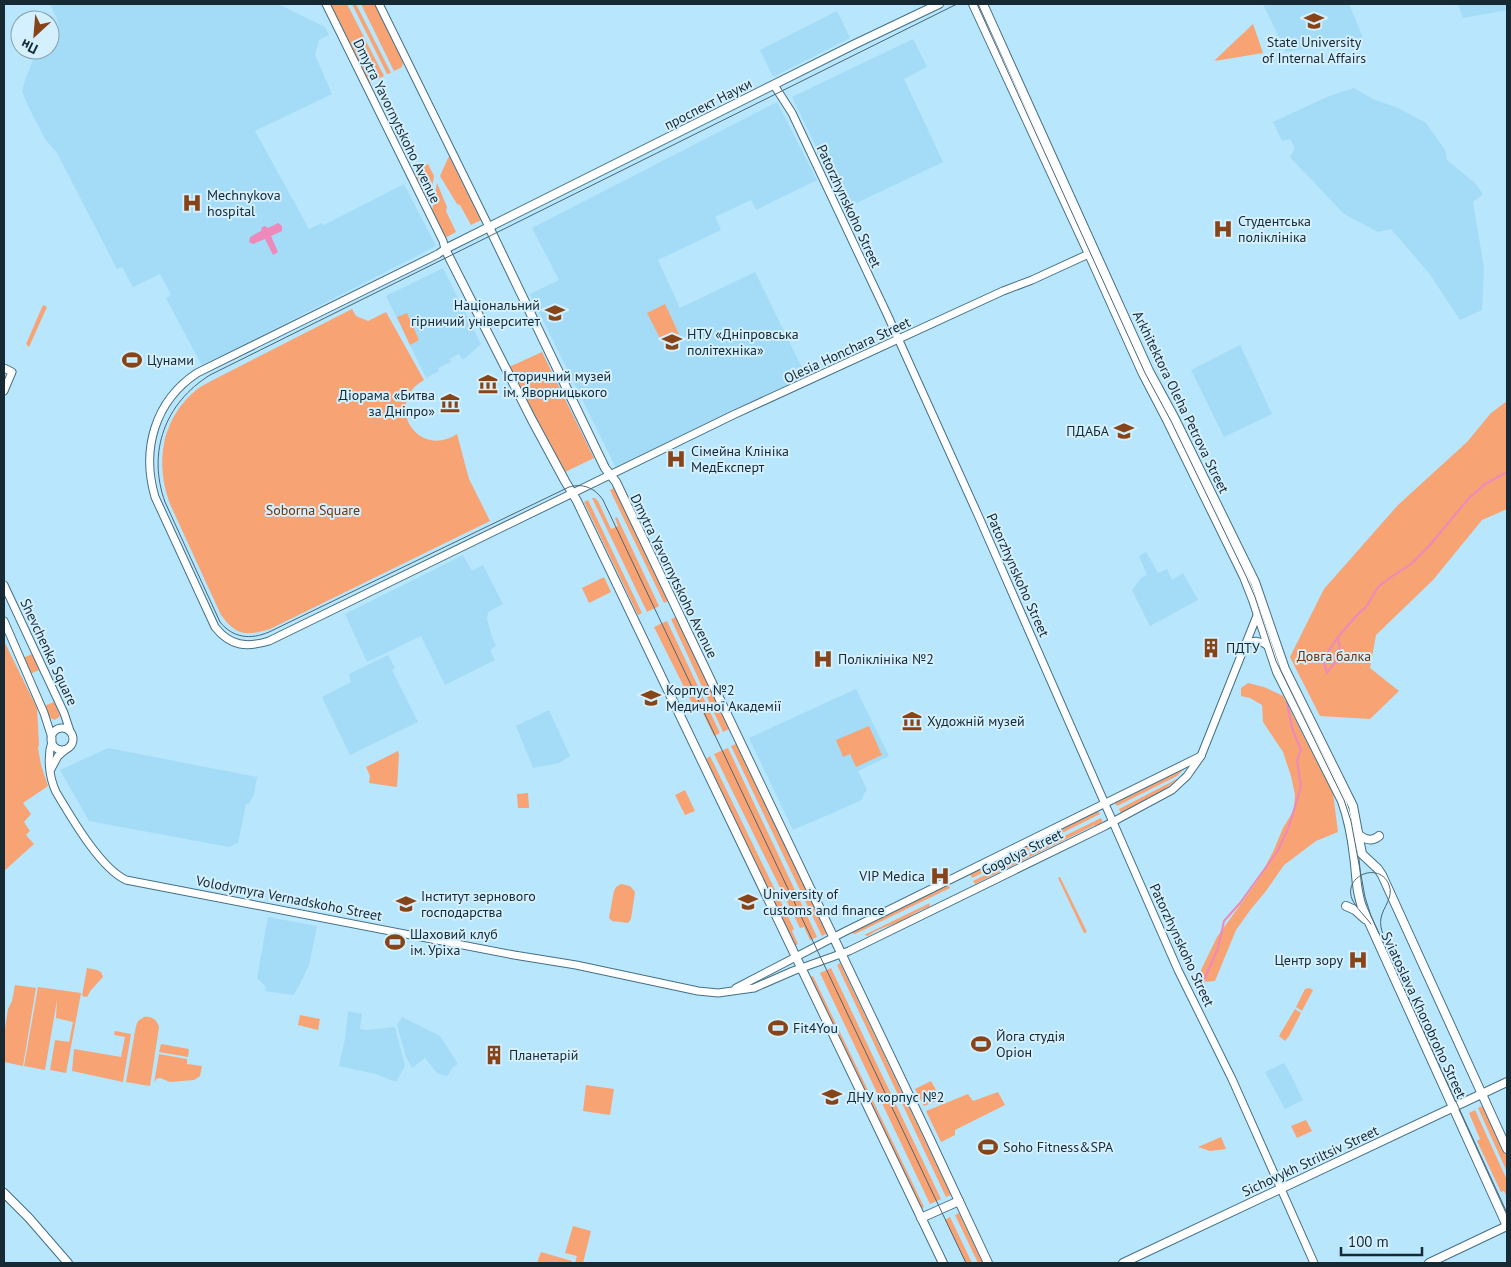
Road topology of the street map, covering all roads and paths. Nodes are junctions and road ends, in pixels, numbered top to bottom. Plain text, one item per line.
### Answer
1 (326, 4) edge
2 (379, 4) edge
3 (940, 4) edge
4 (973, 4) edge
5 (983, 4) edge
6 (774, 85) junction
7 (489, 227) junction
8 (445, 249) junction
9 (1092, 253) junction
10 (899, 340) junction
11 (4, 368) edge
12 (4, 391) edge
13 (610, 474) junction
14 (573, 494) junction
15 (4, 585) edge
16 (1258, 613) junction
17 (4, 621) edge
18 (1244, 645) junction
19 (1268, 646) junction
20 (1292, 691) junction
21 (70, 731) junction
22 (52, 739) junction
23 (1316, 739) junction
24 (66, 749) junction
25 (1201, 756) junction
26 (50, 769) junction
27 (1105, 804) junction
28 (1344, 808) joint
29 (1354, 812) joint
30 (1113, 821) junction
31 (1359, 835) junction
32 (1379, 836) dead end
33 (1358, 854) junction
34 (1346, 906) dead end
35 (1372, 930) junction
36 (833, 938) junction
37 (841, 954) junction
38 (796, 958) junction
39 (801, 968) junction
40 (729, 992) junction
41 (1507, 1082) edge
42 (1482, 1094) junction
43 (1453, 1108) junction
44 (1507, 1149) edge
45 (1280, 1189) junction
46 (4, 1192) edge
47 (959, 1201) junction
48 (921, 1218) junction
49 (1507, 1226) edge
50 (68, 1263) edge
51 (943, 1263) edge
52 (988, 1263) edge
53 (1123, 1263) edge
54 (1314, 1263) edge
55 (1429, 1263) edge

1 - 8 main road, Dmytra Yavornytskoho Avenue
2 - 7 main road, Dmytra Yavornytskoho Avenue
3 - 6 main road, проспект Науки
4 - 9 main road, Arkhitektora Oleha Petrova Street
5 - 9 main road, Arkhitektora Oleha Petrova Street
6 - 7 main road, проспект Науки
6 - 10 main road, Patorzhynskoho Street
7 - 8 main road
7 - 13 main road, Dmytra Yavornytskoho Avenue
8 - 14 main road, Dmytra Yavornytskoho Avenue
8 - 14 main road
9 - 10 main road, Olesia Honchara Street
9 - 16 main road, Arkhitektora Oleha Petrova Street
9 - 20 main road, Arkhitektora Oleha Petrova Street
10 - 13 main road, Olesia Honchara Street
10 - 27 main road, Patorzhynskoho Street
11 - 12 main road
13 - 14 main road, Olesia Honchara Street
13 - 36 main road, Dmytra Yavornytskoho Avenue
14 - 38 main road, Dmytra Yavornytskoho Avenue
15 - 21 main road, Shevchenka Square
16 - 18 main road, Gogolya Street
16 - 19 main road, Arkhitektora Oleha Petrova Street
17 - 22 main road, Shevchenka Square
18 - 19 main road
18 - 25 main road, Gogolya Street
19 - 20 main road, Arkhitektora Oleha Petrova Street
20 - 23 main road, Arkhitektora Oleha Petrova Street
21 - 22 main road
21 - 24 main road
22 - 24 main road
22 - 26 main road, Volodymyra Vernadskoho Street
23 - 28 main road, Arkhitektora Oleha Petrova Street
23 - 29 main road, Arkhitektora Oleha Petrova Street
24 - 26 main road
25 - 27 main road, Gogolya Street
25 - 30 main road, Gogolya Street
26 - 40 main road, Volodymyra Vernadskoho Street
27 - 30 main road, Patorzhynskoho Street
27 - 36 main road, Gogolya Street
28 - 33 main road, Sviatoslava Khorobroho Street
29 - 31 main road, Sviatoslava Khorobroho Street
30 - 37 main road, Gogolya Street
30 - 45 main road, Patorzhynskoho Street
31 - 32 main road
31 - 33 main road, Sviatoslava Khorobroho Street
33 - 35 main road, Sviatoslava Khorobroho Street
33 - 42 main road, Sviatoslava Khorobroho Street
34 - 35 main road
35 - 43 main road, Sviatoslava Khorobroho Street
36 - 37 main road, Dmytra Yavornytskoho Avenue
36 - 38 main road, Gogolya Street
37 - 39 main road, Gogolya Street
37 - 47 main road, Dmytra Yavornytskoho Avenue
38 - 39 main road, Dmytra Yavornytskoho Avenue
38 - 40 main road, Volodymyra Vernadskoho Street
39 - 40 main road, Volodymyra Vernadskoho Street
39 - 48 main road, Dmytra Yavornytskoho Avenue
41 - 42 main road, Sichovykh Striltsiv Street
42 - 43 main road, Sichovykh Striltsiv Street
42 - 44 main road, Sviatoslava Khorobroho Street
43 - 45 main road, Sichovykh Striltsiv Street
43 - 49 main road, Sviatoslava Khorobroho Street
45 - 53 main road, Sichovykh Striltsiv Street
45 - 54 main road, Patorzhynskoho Street
46 - 50 main road
47 - 48 main road
47 - 52 main road, Dmytra Yavornytskoho Avenue
48 - 51 main road, Dmytra Yavornytskoho Avenue
49 - 55 main road

